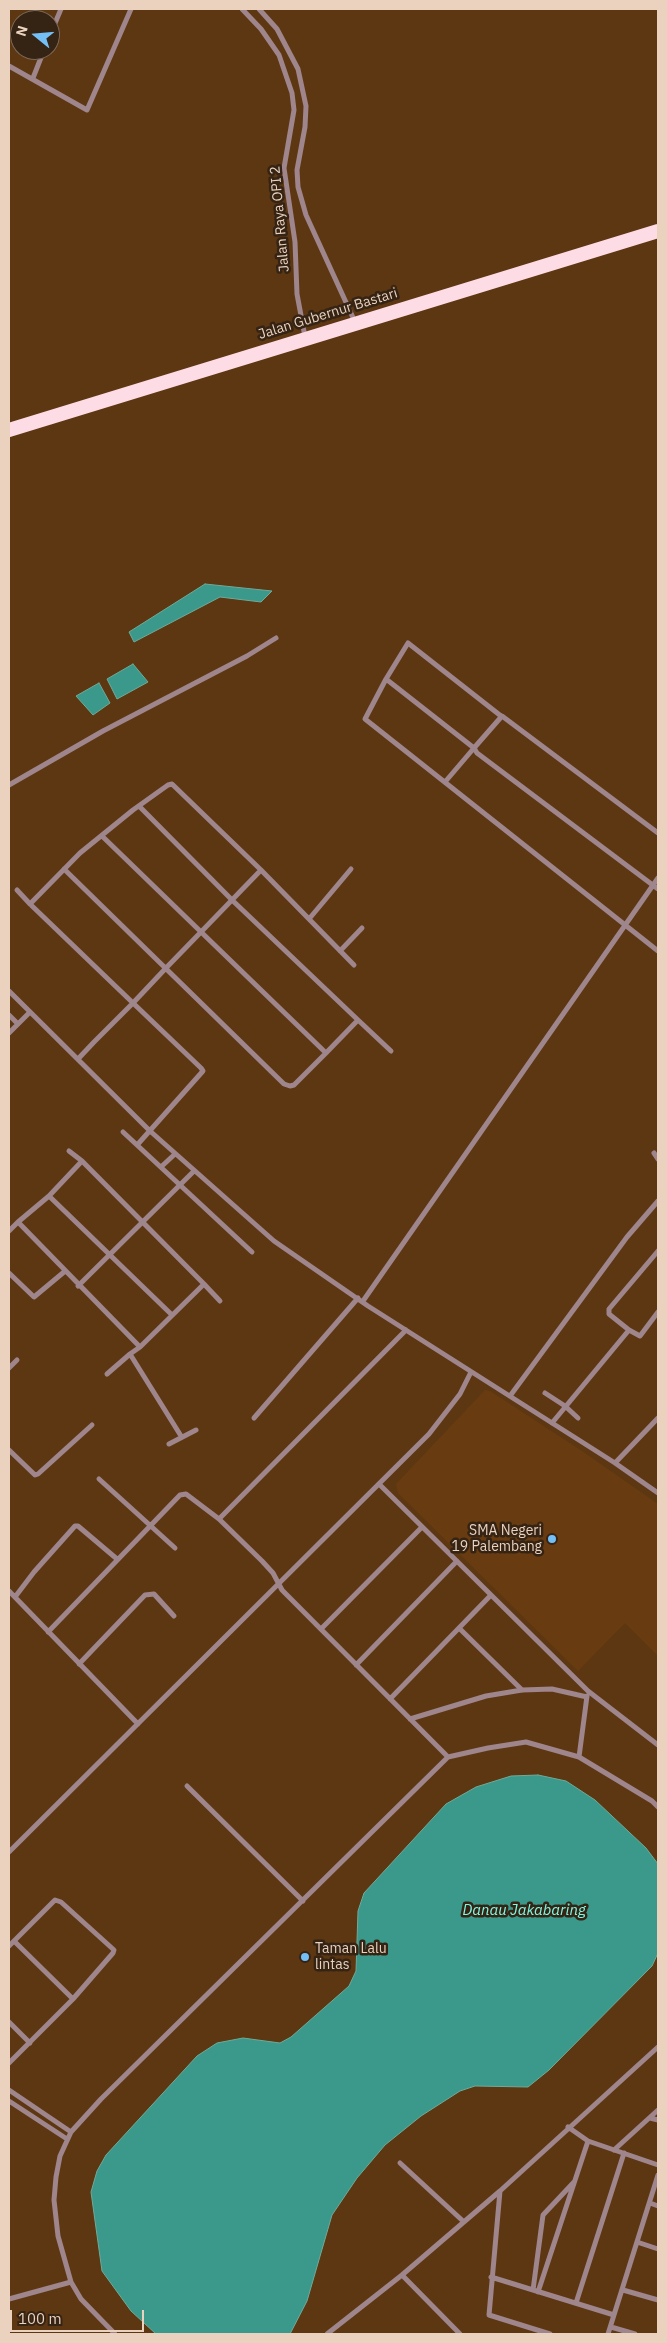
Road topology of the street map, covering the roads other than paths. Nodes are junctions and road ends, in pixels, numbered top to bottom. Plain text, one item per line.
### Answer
1 (131, 9) edge
2 (242, 9) edge
3 (259, 9) edge
4 (40, 60) edge
5 (9, 66) edge
6 (33, 78) junction
7 (658, 231) edge
8 (355, 322) junction
9 (304, 337) junction
10 (9, 430) edge
11 (276, 638) dead end
12 (386, 679) junction
13 (501, 716) junction
14 (474, 748) junction
15 (445, 782) junction
16 (9, 785) edge
17 (139, 806) junction
18 (658, 833) edge
19 (102, 836) junction
20 (64, 869) junction
21 (351, 869) dead end
22 (261, 870) junction
23 (658, 878) edge
24 (653, 885) junction
25 (658, 889) edge
26 (16, 890) dead end
27 (232, 900) junction
28 (30, 904) junction
29 (309, 919) junction
30 (626, 924) junction
31 (362, 928) dead end
32 (202, 932) junction
33 (658, 950) edge
34 (340, 951) junction
35 (354, 965) dead end
36 (166, 968) junction
37 (9, 991) edge
38 (133, 1002) junction
39 (30, 1012) junction
40 (9, 1015) edge
41 (358, 1020) junction
42 (18, 1024) junction
43 (9, 1033) edge
44 (391, 1051) dead end
45 (326, 1053) junction
46 (78, 1059) junction
47 (150, 1131) junction
48 (123, 1132) dead end
49 (138, 1144) junction
50 (69, 1151) dead end
51 (654, 1153) dead end
52 (174, 1154) junction
53 (658, 1159) edge
54 (82, 1161) junction
55 (162, 1166) junction
56 (194, 1171) junction
57 (180, 1185) junction
58 (49, 1196) junction
59 (658, 1201) edge
60 (18, 1222) junction
61 (143, 1222) junction
62 (9, 1231) edge
63 (658, 1251) edge
64 (252, 1252) dead end
65 (109, 1255) junction
66 (64, 1272) junction
67 (9, 1273) edge
68 (204, 1284) junction
69 (78, 1286) junction
70 (360, 1300) junction
71 (220, 1301) dead end
72 (658, 1312) edge
73 (172, 1316) junction
74 (406, 1330) junction
75 (629, 1330) junction
76 (140, 1347) junction
77 (130, 1354) junction
78 (17, 1360) dead end
79 (9, 1368) edge
80 (471, 1372) junction
81 (107, 1374) dead end
82 (545, 1393) dead end
83 (510, 1396) junction
84 (565, 1406) junction
85 (254, 1418) dead end
86 (578, 1418) dead end
87 (658, 1418) edge
88 (552, 1422) junction
89 (92, 1424) dead end
90 (196, 1430) dead end
91 (181, 1436) junction
92 (169, 1444) dead end
93 (9, 1450) edge
94 (615, 1462) junction
95 (99, 1479) dead end
96 (379, 1484) junction
97 (658, 1493) edge
98 (219, 1520) junction
99 (149, 1526) junction
100 (422, 1527) junction
101 (175, 1548) dead end
102 (117, 1559) junction
103 (456, 1561) junction
104 (278, 1583) junction
105 (9, 1591) edge
106 (491, 1595) junction
107 (16, 1598) junction
108 (174, 1616) dead end
109 (459, 1628) junction
110 (320, 1629) junction
111 (48, 1632) junction
112 (79, 1664) junction
113 (356, 1665) junction
114 (522, 1690) junction
115 (588, 1691) junction
116 (587, 1697) junction
117 (390, 1699) junction
118 (410, 1720) junction
119 (138, 1724) junction
120 (658, 1745) edge
121 (579, 1757) junction
122 (448, 1758) junction
123 (187, 1786) dead end
124 (658, 1807) edge
125 (9, 1852) edge
126 (303, 1901) junction
127 (14, 1941) junction
128 (9, 1946) edge
129 (73, 1999) junction
130 (9, 2022) edge
131 (30, 2043) junction
132 (658, 2047) edge
133 (9, 2064) edge
134 (9, 2090) edge
135 (9, 2100) edge
136 (658, 2110) edge
137 (650, 2118) junction
138 (658, 2120) edge
139 (568, 2127) junction
140 (71, 2132) junction
141 (67, 2139) junction
142 (588, 2141) junction
143 (614, 2150) junction
144 (624, 2153) junction
145 (400, 2163) dead end
146 (658, 2165) edge
147 (658, 2175) edge
148 (575, 2182) junction
149 (500, 2191) junction
150 (650, 2203) junction
151 (658, 2206) edge
152 (464, 2222) junction
153 (637, 2242) junction
154 (658, 2249) edge
155 (402, 2275) junction
156 (491, 2277) junction
157 (71, 2282) junction
158 (622, 2290) junction
159 (536, 2291) junction
160 (9, 2299) edge
161 (658, 2300) edge
162 (576, 2303) junction
163 (614, 2315) junction
164 (611, 2327) junction
165 (115, 2334) edge
166 (327, 2334) edge
167 (460, 2334) edge
168 (550, 2334) edge
169 (608, 2334) edge
170 (634, 2334) edge

1 - 6 street
2 - 9 street, Jalan Raya OPI 2
3 - 8 street, Jalan Raya OPI 2
4 - 6 street
5 - 6 street
7 - 8 highway, Jalan Gubernur Bastari
8 - 9 highway, Jalan Gubernur Bastari
9 - 10 highway, Jalan Gubernur Bastari
11 - 16 street
12 - 13 street
12 - 14 street
12 - 15 street
13 - 14 street
13 - 18 street
14 - 15 street
14 - 24 street
15 - 30 street
17 - 19 street
17 - 22 street
17 - 27 street
19 - 20 street
19 - 32 street
20 - 28 street
20 - 36 street
21 - 29 street
22 - 27 street
22 - 29 street
23 - 24 street
24 - 25 street
24 - 30 street
26 - 28 street
27 - 32 street
27 - 41 street
28 - 38 street
29 - 34 street
30 - 33 street
30 - 70 street
31 - 34 street
32 - 36 street
32 - 45 street
34 - 35 street
36 - 38 street
36 - 45 street
37 - 39 street
38 - 46 street
38 - 47 street
39 - 42 street
39 - 46 street
40 - 42 street
41 - 44 street
41 - 45 street
42 - 43 street
46 - 47 street
47 - 49 street
47 - 52 street
48 - 49 street
49 - 55 street
50 - 54 street
51 - 53 street
52 - 55 street
52 - 56 street
54 - 58 street
54 - 61 street
55 - 57 street
56 - 57 street
56 - 70 street
57 - 61 street
57 - 64 street
58 - 60 street
58 - 65 street
59 - 83 street
60 - 62 street
60 - 66 street
61 - 65 street
61 - 68 street
63 - 75 street
65 - 69 street
65 - 73 street
66 - 67 street
66 - 69 street
68 - 71 street
68 - 73 street
69 - 76 street
70 - 74 street
70 - 85 street
72 - 75 street
73 - 76 street
74 - 80 street
74 - 98 street
75 - 84 street
76 - 77 street
77 - 81 street
77 - 91 street
78 - 79 street
80 - 83 street
80 - 96 street
82 - 84 street
83 - 88 street
84 - 86 street
84 - 88 street
87 - 94 street
88 - 94 street
89 - 93 street
90 - 91 street
91 - 92 street
94 - 97 street
95 - 99 street
96 - 100 street
96 - 104 street
98 - 99 street
98 - 104 street
99 - 101 street
99 - 102 street
100 - 103 street
100 - 110 street
102 - 107 street
102 - 111 street
103 - 106 street
103 - 113 street
104 - 110 street
104 - 119 street
105 - 107 street
106 - 109 street
106 - 115 street
107 - 111 street
108 - 112 street
109 - 114 street
109 - 117 street
110 - 113 street
111 - 112 street
112 - 119 street
113 - 117 street
114 - 116 street
114 - 118 street
115 - 116 street
115 - 120 street
116 - 121 street
117 - 118 street
118 - 122 street
119 - 125 street
121 - 122 street
121 - 124 street
122 - 126 street
123 - 126 street
126 - 140 street
127 - 128 street
127 - 129 street
127 - 129 street
129 - 131 street
130 - 131 street
131 - 133 street
132 - 139 street
134 - 140 street
135 - 141 street
136 - 137 street
137 - 138 street
137 - 143 street
139 - 142 street
139 - 149 street
140 - 141 street
141 - 157 street
142 - 143 street
142 - 148 street
143 - 144 street
144 - 146 street
144 - 162 street
145 - 152 street
147 - 150 street
148 - 159 street
148 - 159 street
149 - 152 street
149 - 156 street
150 - 151 street
150 - 153 street
152 - 155 street
153 - 154 street
153 - 158 street
155 - 166 street
155 - 167 street
156 - 159 street
156 - 168 street
157 - 160 street
157 - 165 street
158 - 161 street
158 - 163 street
159 - 162 street
162 - 163 street
163 - 164 street
164 - 169 street
164 - 170 street

